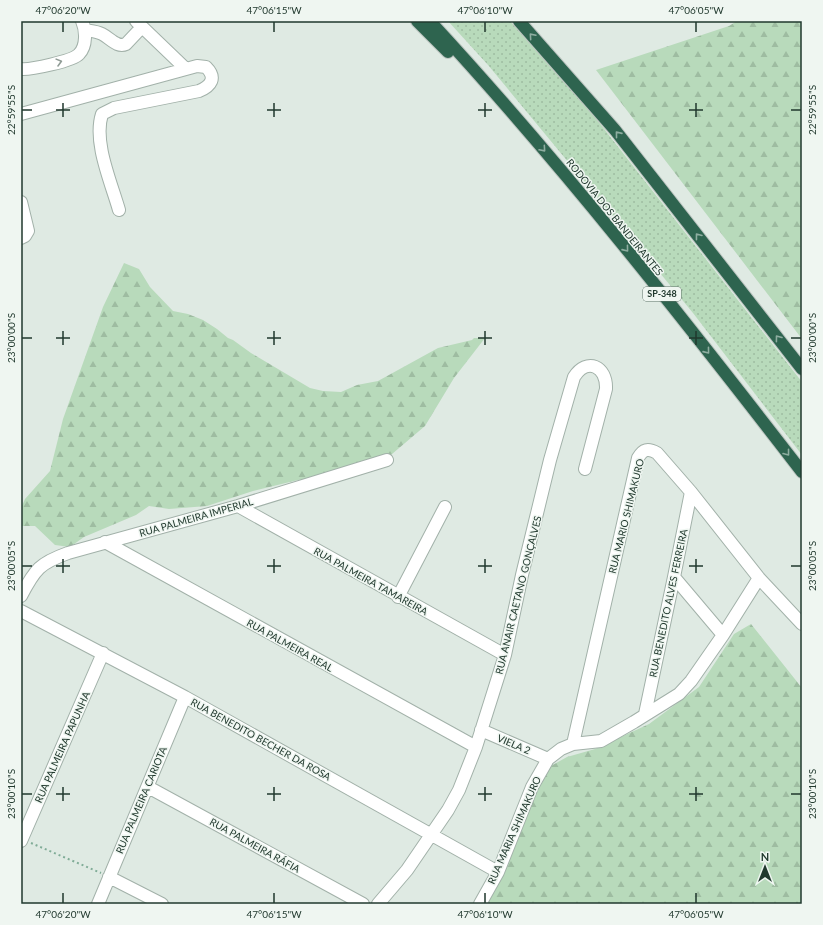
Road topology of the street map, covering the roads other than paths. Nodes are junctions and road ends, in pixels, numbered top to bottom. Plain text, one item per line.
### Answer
1 (416, 21) edge
2 (430, 21) edge
3 (519, 21) edge
4 (139, 24) edge
5 (84, 26) edge
6 (21, 69) edge
7 (186, 69) junction
8 (21, 114) edge
9 (518, 119) junction
10 (21, 202) edge
11 (119, 210) dead end
12 (21, 238) edge
13 (802, 369) edge
14 (387, 460) dead end
15 (585, 469) dead end
16 (802, 472) edge
17 (690, 492) junction
18 (238, 506) junction
19 (445, 507) dead end
20 (105, 542) junction
21 (674, 577) junction
22 (759, 578) junction
23 (21, 596) edge
24 (398, 597) junction
25 (21, 611) edge
26 (802, 624) edge
27 (723, 635) junction
28 (103, 653) junction
29 (505, 655) junction
30 (185, 697) junction
31 (645, 714) junction
32 (481, 730) junction
33 (573, 744) junction
34 (476, 747) junction
35 (548, 759) junction
36 (148, 787) junction
37 (431, 833) junction
38 (21, 840) edge
39 (498, 872) junction
40 (109, 877) junction
41 (98, 904) edge
42 (162, 904) edge
43 (363, 904) edge
44 (378, 904) edge
45 (480, 904) edge

1 - 9 highway
2 - 9 highway, RODOVIA DOS BANDEIRANTES / SP-348
13 -> 3 highway
4 - 5 street
4 - 7 street
6 -> 5 street
7 - 8 street
7 - 11 street
9 -> 16 highway, RODOVIA DOS BANDEIRANTES / SP-348
10 - 12 street
14 - 18 street, RUA PALMEIRA IMPERIAL
15 - 29 street, RUA ANAIR CAETANO GONÇALVES
17 - 21 street, RUA BENEDITO ALVES FERREIRA
17 - 22 street, RUA MARIO SHIMAKURO
17 - 33 street, RUA MARIO SHIMAKURO
18 - 20 street, RUA PALMEIRA IMPERIAL
18 - 24 street, RUA PALMEIRA TAMAREIRA
19 - 24 street
20 - 23 street, RUA PALMEIRA IMPERIAL
20 - 34 street, RUA PALMEIRA REAL
21 - 27 street
21 - 31 street, RUA BENEDITO ALVES FERREIRA
22 - 26 street, RUA MARIO SHIMAKURO
22 - 27 street, RUA MARIA SHIMAKURO
24 - 29 street, RUA PALMEIRA TAMAREIRA
25 - 28 street, RUA BENEDITO BECHER DA ROSA
27 - 31 street, RUA MARIA SHIMAKURO
28 - 30 street, RUA BENEDITO BECHER DA ROSA
28 - 38 street, RUA PALMEIRA PAPUNHA
29 - 32 street, RUA ANAIR CAETANO GONÇALVES
30 - 36 street, RUA PALMEIRA CARIOTA
30 - 37 street, RUA BENEDITO BECHER DA ROSA
31 - 33 street, RUA MARIA SHIMAKURO
32 - 34 street, RUA ANAIR CAETANO GONÇALVES
32 - 35 street, VIELA 2
33 - 35 street, RUA MARIA SHIMAKURO
34 - 37 street, RUA ANAIR CAETANO GONÇALVES
35 - 39 street, RUA MARIA SHIMAKURO
36 - 40 street, RUA PALMEIRA CARIOTA
36 - 43 street, RUA PALMEIRA RÁFIA
37 - 39 street, RUA BENEDITO BECHER DA ROSA
37 - 44 street, RUA ANAIR CAETANO GONÇALVES
39 - 45 street, RUA MARIA SHIMAKURO
40 - 41 street, RUA PALMEIRA CARIOTA
40 - 42 street

